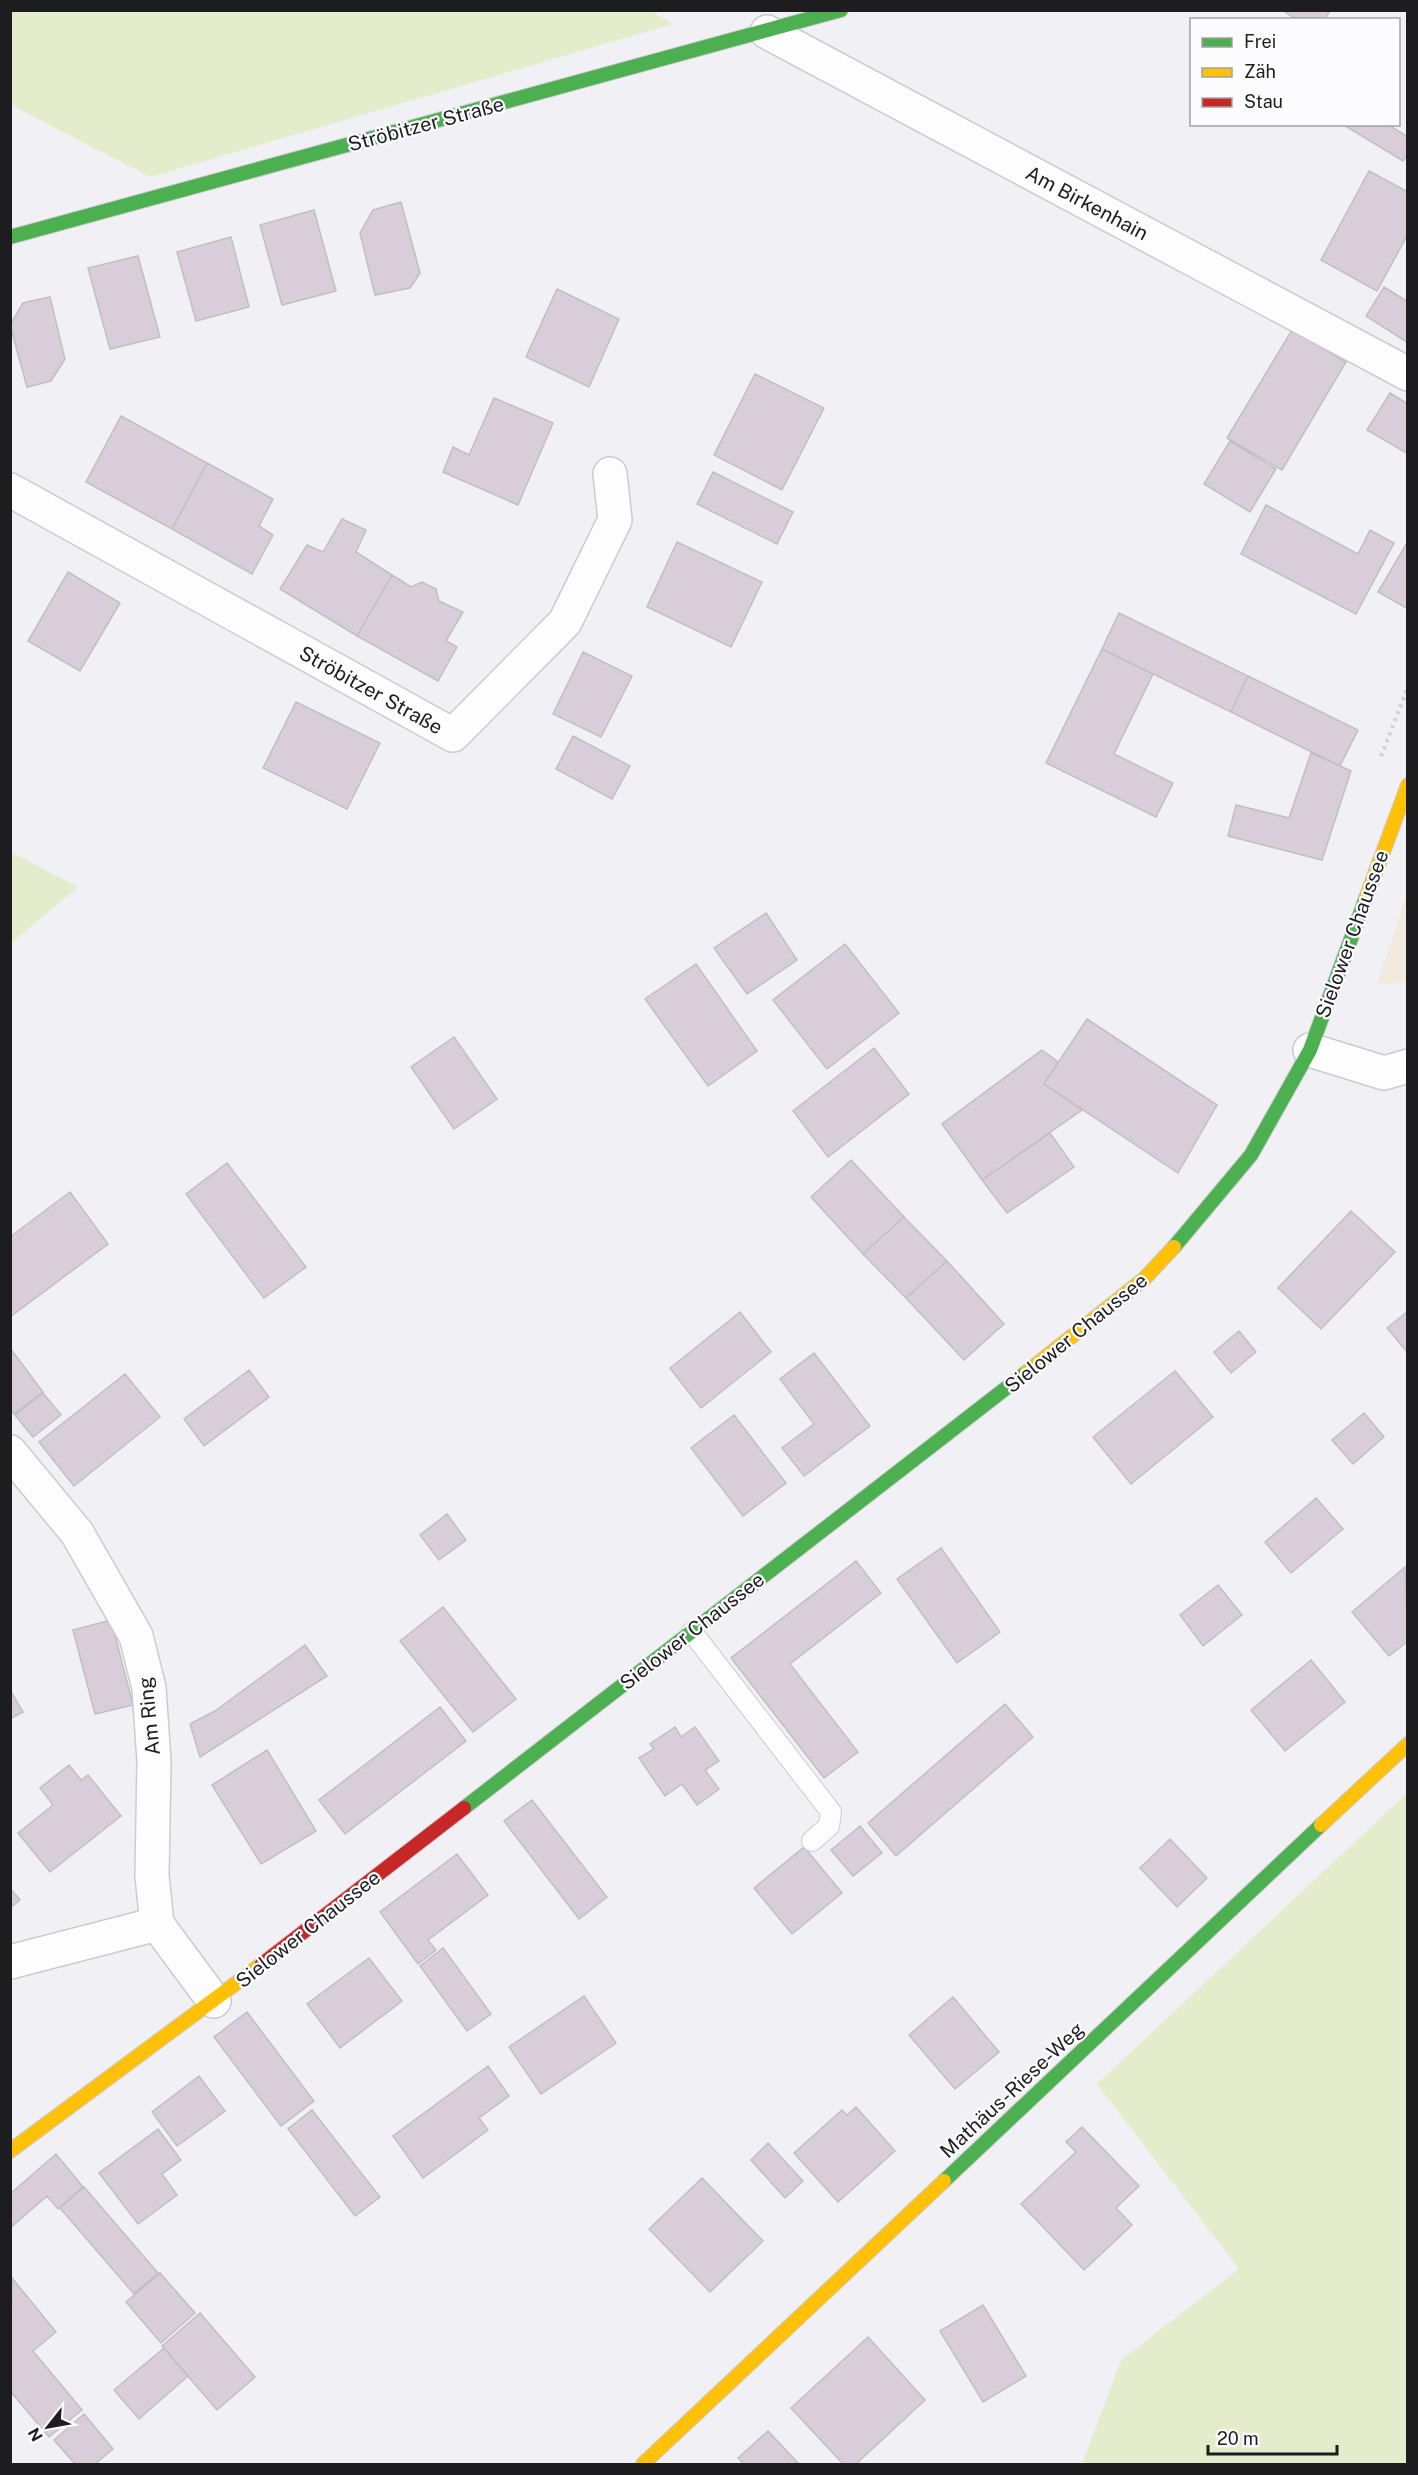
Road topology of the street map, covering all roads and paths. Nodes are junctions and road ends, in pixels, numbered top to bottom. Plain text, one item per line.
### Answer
1 (839, 11) edge
2 (767, 32) junction
3 (10, 237) edge
4 (1407, 374) edge
5 (610, 474) dead end
6 (10, 490) edge
7 (1407, 687) edge
8 (1378, 765) dead end
9 (1407, 785) edge
10 (1310, 1050) junction
11 (1407, 1066) edge
12 (10, 1452) edge
13 (692, 1632) junction
14 (1407, 1744) edge
15 (812, 1841) dead end
16 (157, 1924) junction
17 (10, 1962) edge
18 (214, 2001) junction
19 (10, 2151) edge
20 (643, 2464) edge

1 - 2 main road, Ströbitzer Straße
2 - 3 main road, Ströbitzer Straße
2 - 4 street, Am Birkenhain
5 - 6 street, Ströbitzer Straße
7 - 8 path
9 - 10 main road, Sielower Chaussee
10 - 11 street
10 - 13 main road, Sielower Chaussee
12 - 16 street, Am Ring
13 - 15 lane
13 - 18 main road, Sielower Chaussee
14 - 20 main road, Mathäus-Riese-Weg
16 - 17 street
16 - 18 street
18 - 19 main road, Sielower Chaussee

